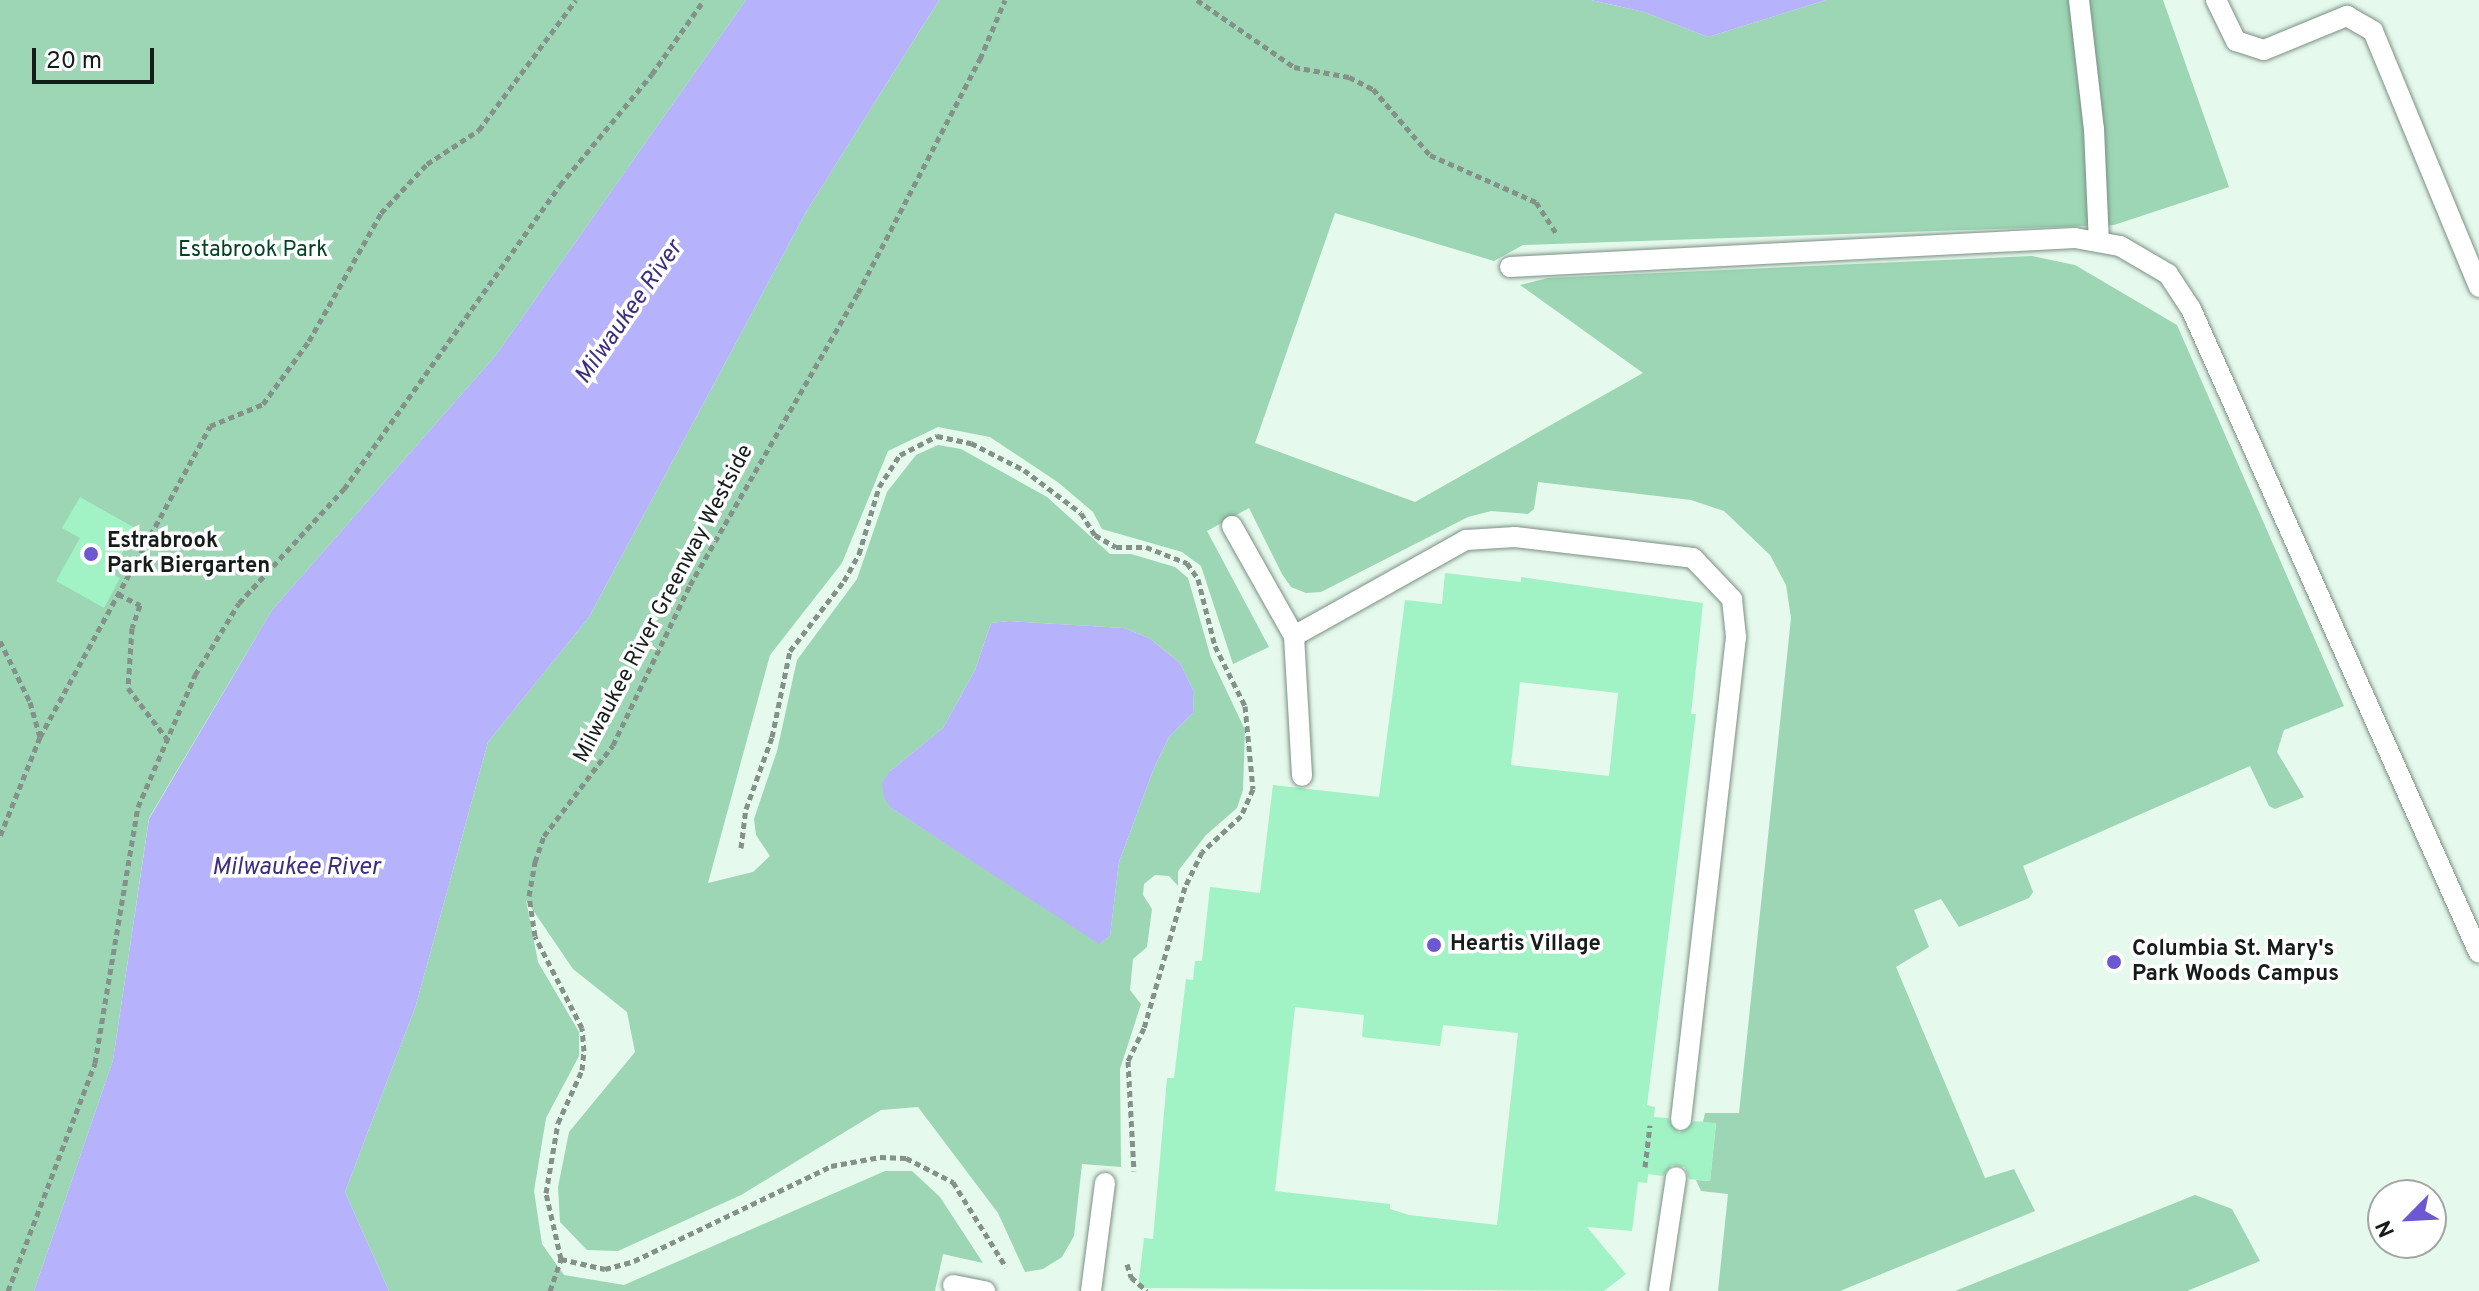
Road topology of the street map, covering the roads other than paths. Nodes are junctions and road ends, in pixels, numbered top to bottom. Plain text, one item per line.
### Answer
1 (2079, 0) edge
2 (2216, 0) edge
3 (2099, 242) junction
4 (1510, 267) dead end
5 (2479, 287) edge
6 (1232, 526) dead end
7 (1294, 636) junction
8 (1302, 776) dead end
9 (2479, 953) edge
10 (1681, 1120) dead end
11 (1676, 1177) dead end
12 (1105, 1183) dead end
13 (953, 1285) dead end
14 (985, 1291) edge
15 (1091, 1291) edge
16 (1659, 1291) edge

1 - 3 lane
2 - 5 lane
3 - 4 lane
3 - 9 lane
6 - 7 lane
7 - 8 lane
7 - 10 lane
11 - 16 lane
12 - 15 lane
13 - 14 lane

